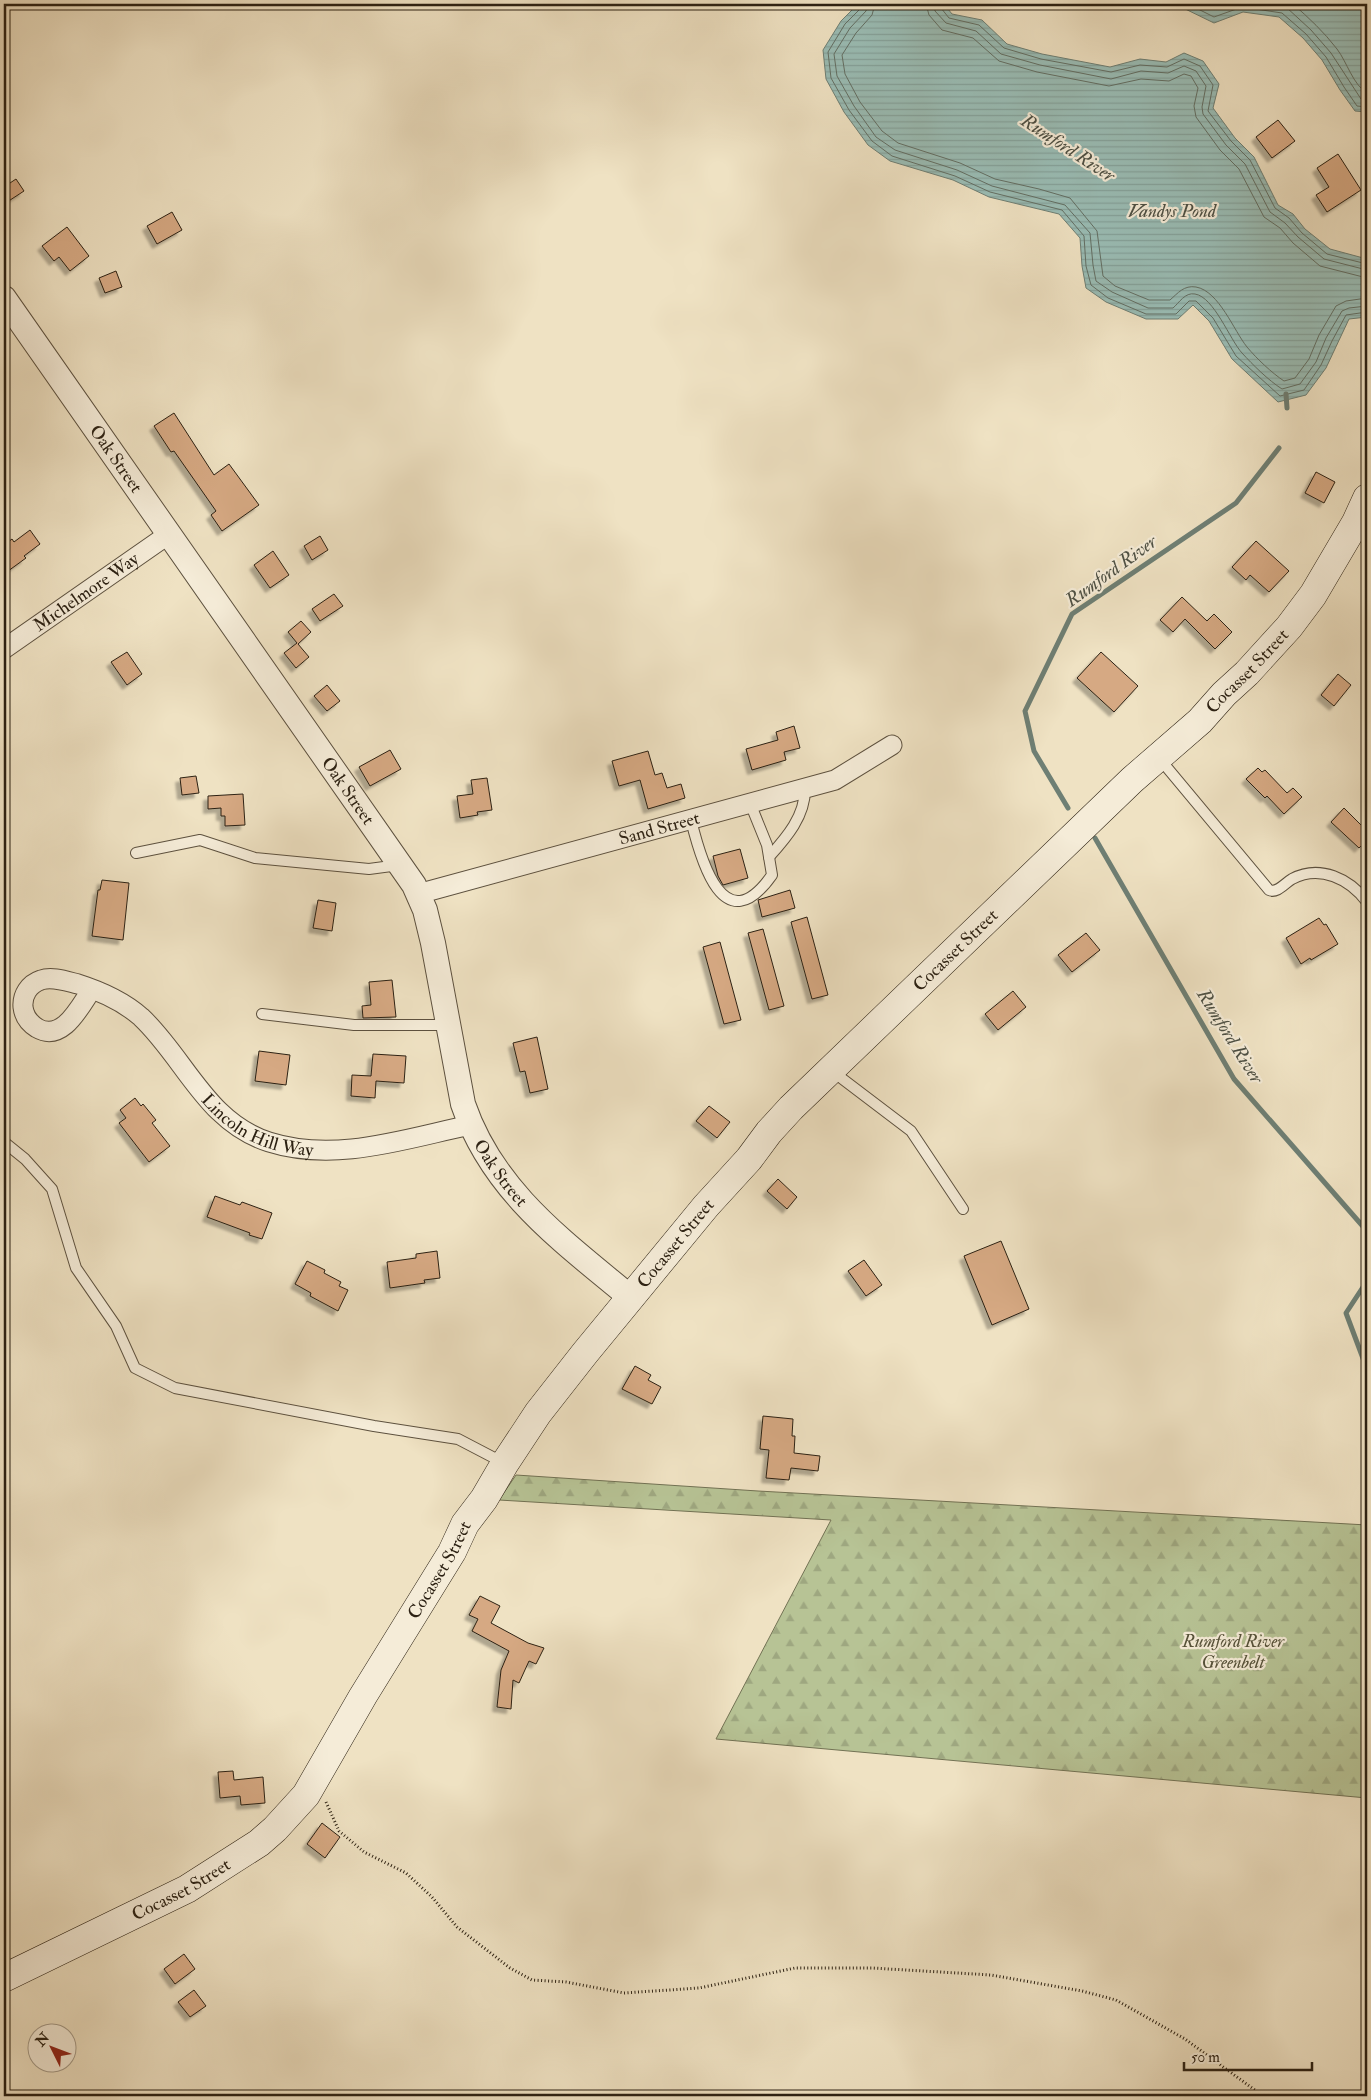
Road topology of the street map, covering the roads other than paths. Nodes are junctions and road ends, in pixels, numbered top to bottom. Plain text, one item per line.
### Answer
1 (4, 298) edge
2 (1367, 498) edge
3 (168, 534) junction
4 (4, 649) edge
5 (892, 745) dead end
6 (1158, 757) junction
7 (805, 789) junction
8 (750, 804) junction
9 (691, 820) junction
10 (136, 853) dead end
11 (769, 857) junction
12 (400, 865) junction
13 (418, 894) junction
14 (1367, 902) edge
15 (92, 989) dead end
16 (262, 1014) dead end
17 (448, 1025) junction
18 (831, 1070) junction
19 (470, 1125) junction
20 (4, 1142) edge
21 (963, 1209) dead end
22 (631, 1298) junction
23 (505, 1463) junction
24 (4, 1978) edge

1 - 3 street, Oak Street
2 - 6 main road, Cocasset Street
3 - 4 street, Michelmore Way
3 - 12 street, Oak Street
5 - 7 street, Sand Street
6 - 14 lane
6 - 18 main road, Cocasset Street
7 - 8 street, Sand Street
7 - 11 lane
8 - 9 street, Sand Street
8 - 11 lane
9 - 11 lane
9 - 13 street, Sand Street
10 - 12 lane
12 - 13 street, Oak Street
13 - 17 street, Oak Street
15 - 19 street, Lincoln Hill Way
16 - 17 lane
17 - 19 street, Oak Street
18 - 21 lane
18 - 22 main road, Cocasset Street
19 - 22 street, Oak Street
20 - 23 lane
22 - 23 main road, Cocasset Street
23 - 24 main road, Cocasset Street

